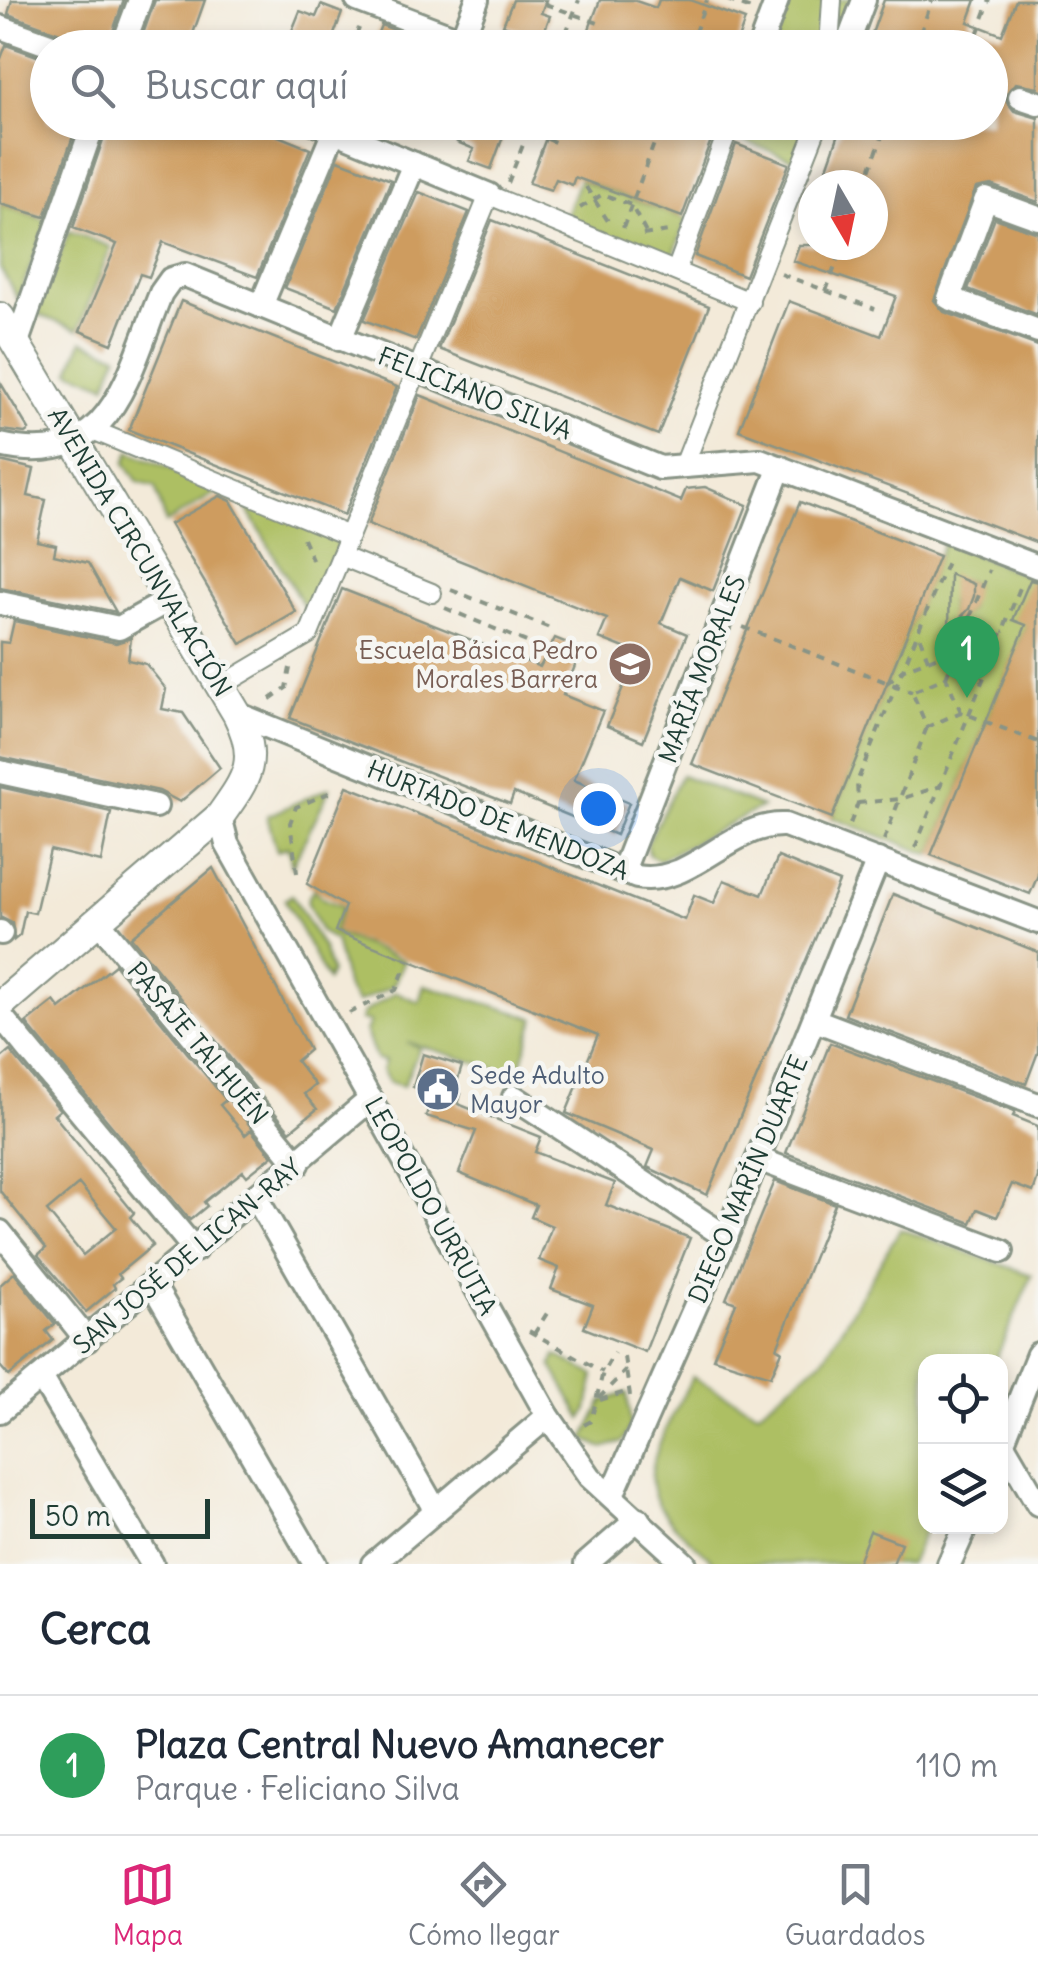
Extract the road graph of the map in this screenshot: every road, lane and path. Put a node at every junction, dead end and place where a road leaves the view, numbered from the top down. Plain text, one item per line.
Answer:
1 (140, 0) edge
2 (357, 0) edge
3 (476, 0) edge
4 (578, 0) edge
5 (706, 0) edge
6 (777, 0) edge
7 (832, 0) edge
8 (864, 0) edge
9 (932, 0) edge
10 (990, 0) edge
11 (545, 4) dead end
12 (573, 14) junction
13 (601, 24) dead end
14 (0, 27) edge
15 (129, 30) edge
16 (438, 30) edge
17 (474, 30) edge
18 (567, 30) edge
19 (695, 30) edge
20 (766, 30) edge
21 (830, 30) edge
22 (853, 30) edge
23 (921, 30) edge
24 (979, 30) edge
25 (30, 38) edge
26 (88, 140) edge
27 (318, 140) edge
28 (355, 140) edge
29 (524, 140) edge
30 (550, 140) edge
31 (655, 140) edge
32 (725, 140) edge
33 (811, 140) edge
34 (881, 140) edge
35 (555, 142) dead end
36 (414, 164) junction
37 (870, 170) edge
38 (586, 187) dead end
39 (496, 197) junction
40 (632, 204) junction
41 (580, 208) dead end
42 (1038, 218) edge
43 (692, 227) junction
44 (646, 234) junction
45 (617, 242) junction
46 (837, 260) edge
47 (678, 267) junction
48 (762, 268) junction
49 (826, 291) junction
50 (750, 302) junction
51 (260, 306) junction
52 (875, 309) dead end
53 (0, 318) edge
54 (1038, 331) edge
55 (340, 339) junction
56 (16, 345) junction
57 (417, 370) junction
58 (84, 438) junction
59 (0, 446) edge
60 (780, 467) junction
61 (682, 468) junction
62 (292, 513) junction
63 (349, 536) junction
64 (957, 536) junction
65 (997, 552) junction
66 (341, 556) junction
67 (1034, 566) edge
68 (328, 587) junction
69 (432, 594) junction
70 (170, 600) junction
71 (0, 603) edge
72 (721, 619) junction
73 (550, 628) dead end
74 (1004, 631) junction
75 (918, 632) junction
76 (958, 647) junction
77 (543, 649) dead end
78 (928, 660) junction
79 (904, 670) junction
80 (946, 677) junction
81 (888, 683) junction
82 (221, 686) junction
83 (897, 686) junction
84 (912, 692) junction
85 (961, 712) junction
86 (970, 715) junction
87 (243, 725) junction
88 (927, 727) junction
89 (1038, 742) edge
90 (0, 772) edge
91 (941, 786) junction
92 (336, 790) dead end
93 (900, 799) junction
94 (858, 804) junction
95 (156, 806) dead end
96 (220, 816) junction
97 (842, 846) junction
98 (878, 860) junction
99 (623, 871) junction
100 (906, 871) junction
101 (298, 873) dead end
102 (98, 922) junction
103 (1038, 922) edge
104 (406, 964) dead end
105 (0, 1005) edge
106 (349, 1014) dead end
107 (0, 1016) edge
108 (815, 1020) junction
109 (514, 1097) dead end
110 (371, 1099) junction
111 (1038, 1106) edge
112 (758, 1159) junction
113 (298, 1164) junction
114 (256, 1198) junction
115 (0, 1232) edge
116 (726, 1237) junction
117 (196, 1250) junction
118 (1002, 1251) dead end
119 (153, 1285) junction
120 (550, 1310) dead end
121 (518, 1325) dead end
122 (534, 1334) junction
123 (88, 1340) junction
124 (614, 1352) dead end
125 (1038, 1354) edge
126 (626, 1370) dead end
127 (603, 1372) junction
128 (41, 1378) junction
129 (629, 1391) dead end
130 (595, 1402) junction
131 (0, 1411) edge
132 (548, 1416) junction
133 (576, 1429) dead end
134 (1003, 1444) edge
135 (1008, 1456) edge
136 (612, 1495) junction
137 (1038, 1504) edge
138 (436, 1511) junction
139 (638, 1519) junction
140 (962, 1534) edge
141 (152, 1564) edge
142 (315, 1564) edge
143 (373, 1564) edge
144 (586, 1564) edge
145 (685, 1564) edge
146 (949, 1564) edge

1 - 15 street
2 - 16 street
3 - 17 street
4 - 12 path
5 - 19 path
6 - 20 street
7 - 21 street
8 - 22 street
9 - 23 path
10 - 24 path
11 - 12 path
12 - 13 path
12 - 18 path
14 - 25 street
26 - 56 street
27 - 51 street
28 - 36 street
29 - 39 path
30 - 35 path
31 - 40 path
32 - 43 street
33 - 48 street
34 - 37 path
36 - 39 street
36 - 55 street
38 - 45 path
39 - 45 street
39 - 57 street
40 - 41 path
40 - 44 path
40 - 45 path
42 - 54 street
43 - 44 path
43 - 47 street
44 - 45 path
44 - 47 path
45 - 47 street
46 - 49 path
47 - 50 street
48 - 49 path
48 - 50 street
49 - 52 path
50 - 61 street
51 - 55 street, FELICIANO SILVA
51 - 58 street, FELICIANO SILVA
53 - 56 street, AVENIDA CIRCUNVALACIÓN
55 - 57 street, FELICIANO SILVA
56 - 58 street, AVENIDA CIRCUNVALACIÓN
57 - 61 street, FELICIANO SILVA
57 - 63 street
58 - 59 street
58 - 62 street
58 - 70 street, AVENIDA CIRCUNVALACIÓN
60 - 61 street, FELICIANO SILVA
60 - 64 street, FELICIANO SILVA
60 - 72 street, MARÍA MORALES
62 - 63 street
62 - 68 path
63 - 66 street
64 - 65 street, FELICIANO SILVA
64 - 75 path
65 - 67 street, FELICIANO SILVA
65 - 76 path
66 - 68 street
66 - 69 street
67 - 74 path
68 - 82 street
69 - 73 path
69 - 77 path
70 - 71 street
70 - 82 street, AVENIDA CIRCUNVALACIÓN
72 - 81 path
72 - 99 street, MARÍA MORALES
74 - 76 path
74 - 86 path
75 - 78 path
75 - 79 path
76 - 78 path
76 - 80 path
78 - 79 path
79 - 81 path
79 - 83 path
80 - 84 path
80 - 85 path
81 - 83 path
82 - 87 street, AVENIDA CIRCUNVALACIÓN
83 - 84 path
83 - 94 path
84 - 88 path
85 - 86 path
85 - 88 path
86 - 89 path
86 - 91 path
87 - 96 street
87 - 99 street, HURTADO DE MENDOZA
88 - 93 path
90 - 95 street
91 - 93 path
91 - 100 path
92 - 101 path
93 - 94 path
93 - 98 path
94 - 97 path
96 - 102 street
96 - 110 street, LEOPOLDO URRUTIA
97 - 98 street, HURTADO DE MENDOZA
97 - 99 street, HURTADO DE MENDOZA
98 - 100 street, HURTADO DE MENDOZA
98 - 108 street, DIEGO MARÍN DUARTE
100 - 103 street, HURTADO DE MENDOZA
102 - 105 street
102 - 113 street, PASAJE TALHUÉN
104 - 106 path
107 - 117 street
108 - 111 street
108 - 112 street, DIEGO MARÍN DUARTE
109 - 116 street
110 - 113 street, SAN JOSÉ DE LICAN-RAY
110 - 132 street, LEOPOLDO URRUTIA
112 - 116 street, DIEGO MARÍN DUARTE
112 - 118 street
113 - 114 street, SAN JOSÉ DE LICAN-RAY
114 - 117 street, SAN JOSÉ DE LICAN-RAY
114 - 138 street
115 - 123 street
116 - 136 street, DIEGO MARÍN DUARTE
117 - 119 street, SAN JOSÉ DE LICAN-RAY
119 - 123 street, SAN JOSÉ DE LICAN-RAY
119 - 142 street
120 - 122 path
121 - 122 path
122 - 127 path
123 - 128 street, SAN JOSÉ DE LICAN-RAY
124 - 127 path
125 - 134 street
126 - 130 path
127 - 130 path
128 - 131 street, SAN JOSÉ DE LICAN-RAY
128 - 141 street
129 - 130 path
130 - 133 path
132 - 136 street, LEOPOLDO URRUTIA
132 - 138 street
135 - 137 street
136 - 139 street, LEOPOLDO URRUTIA
138 - 143 street
139 - 144 street
139 - 145 street, LEOPOLDO URRUTIA
140 - 146 street

